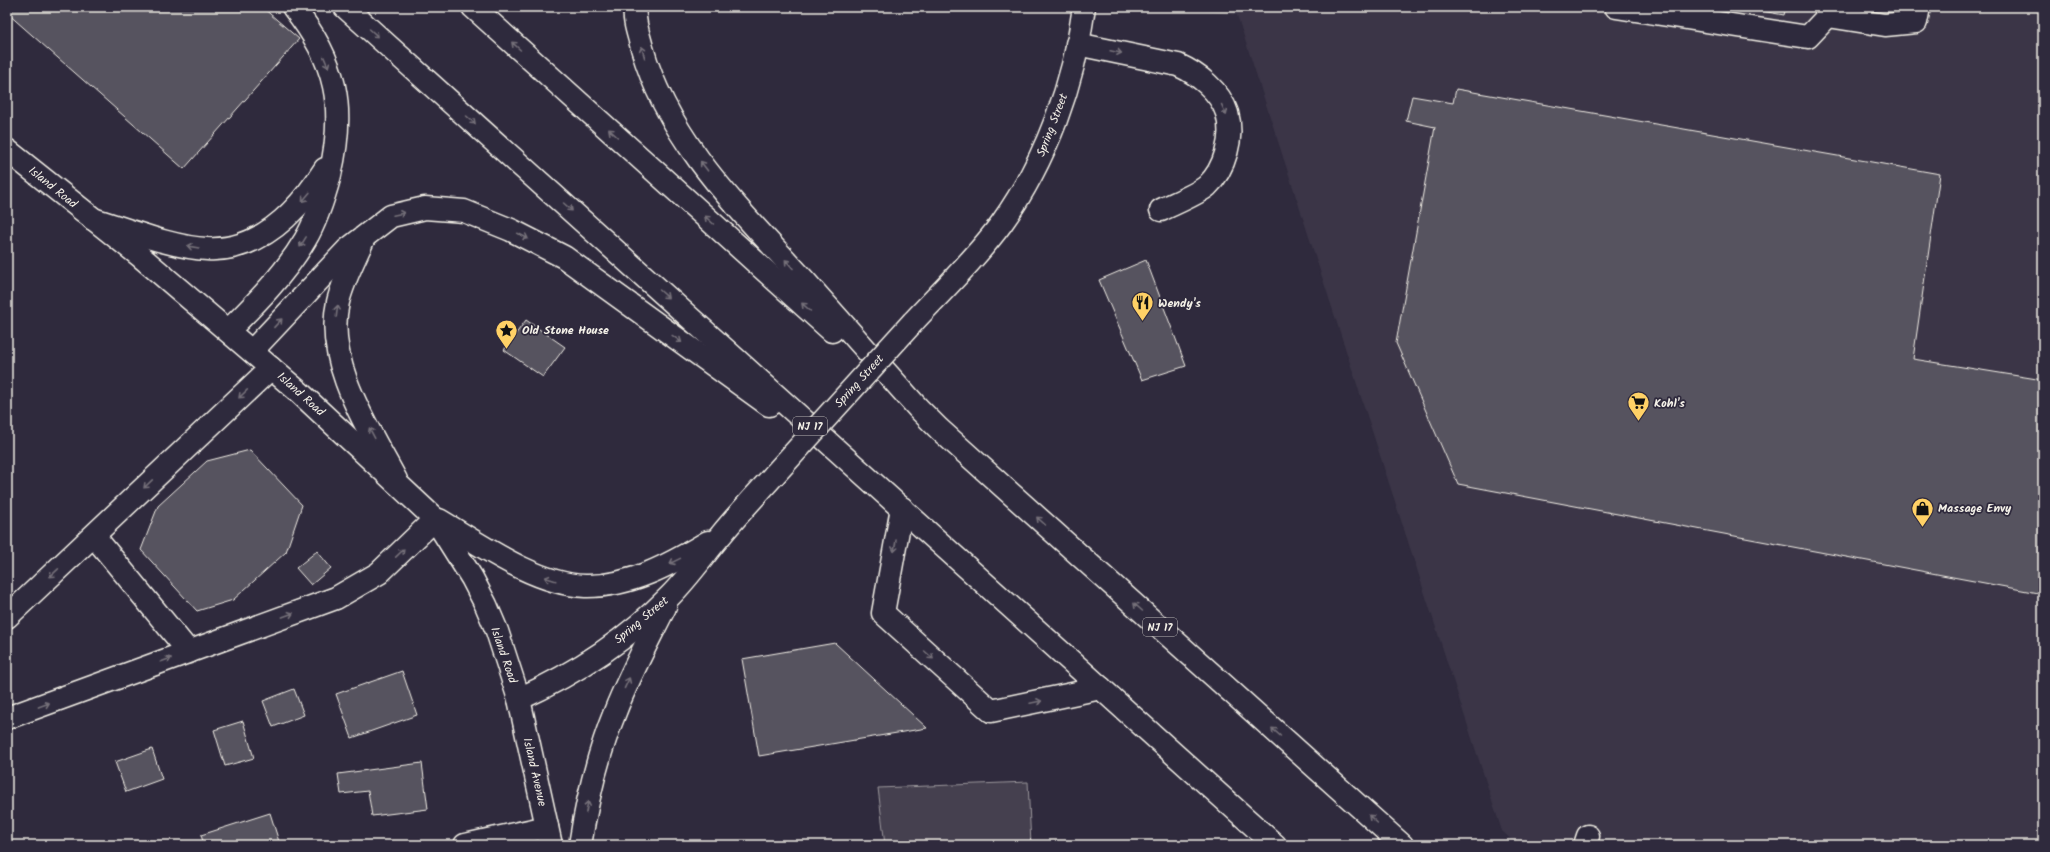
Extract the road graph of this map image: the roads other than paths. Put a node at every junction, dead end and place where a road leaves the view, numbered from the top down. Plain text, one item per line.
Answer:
1 (293, 7) edge
2 (345, 7) edge
3 (473, 7) edge
4 (1616, 7) edge
5 (1919, 7) edge
6 (633, 10) edge
7 (1082, 11) edge
8 (1829, 11) edge
9 (1078, 44) junction
10 (7, 150) edge
11 (335, 153) junction
12 (1161, 210) dead end
13 (93, 219) junction
14 (366, 233) junction
15 (228, 331) junction
16 (252, 351) junction
17 (271, 368) junction
18 (918, 408) junction
19 (861, 471) junction
20 (396, 480) junction
21 (902, 508) junction
22 (435, 518) junction
23 (721, 535) junction
24 (94, 536) junction
25 (671, 595) junction
26 (7, 617) edge
27 (190, 652) junction
28 (1101, 688) junction
29 (519, 699) junction
30 (7, 718) edge
31 (549, 836) edge
32 (465, 845) edge
33 (580, 845) edge
34 (1275, 845) edge
35 (1402, 845) edge

1 -> 11 main road
2 -> 19 main road, NJ 17
18 -> 3 main road, NJ 17
4 - 8 main road
5 - 8 main road
18 -> 6 main road
7 - 9 main road, Spring Street
9 -> 12 main road
9 - 23 main road, Spring Street, bridge
10 - 13 main road, Island Road
11 -> 13 main road
11 -> 15 main road
13 - 15 main road, Island Road
16 -> 14 main road
14 -> 19 main road
20 -> 14 main road
15 - 16 main road, Island Road
16 - 17 main road, Island Road
17 - 20 main road, Island Road
17 -> 24 main road
35 -> 18 main road, NJ 17
19 - 21 main road, NJ 17
20 - 22 main road, Island Road
21 - 28 main road, NJ 17
21 -> 28 main road
23 -> 22 main road
27 -> 22 main road
22 - 29 main road, Island Road
23 - 25 main road, Spring Street
24 -> 26 main road
24 - 27 main road
25 - 29 main road, Spring Street
33 -> 25 main road
30 -> 27 main road
28 - 34 main road, NJ 17
29 - 31 main road, Island Avenue
31 - 32 main road

